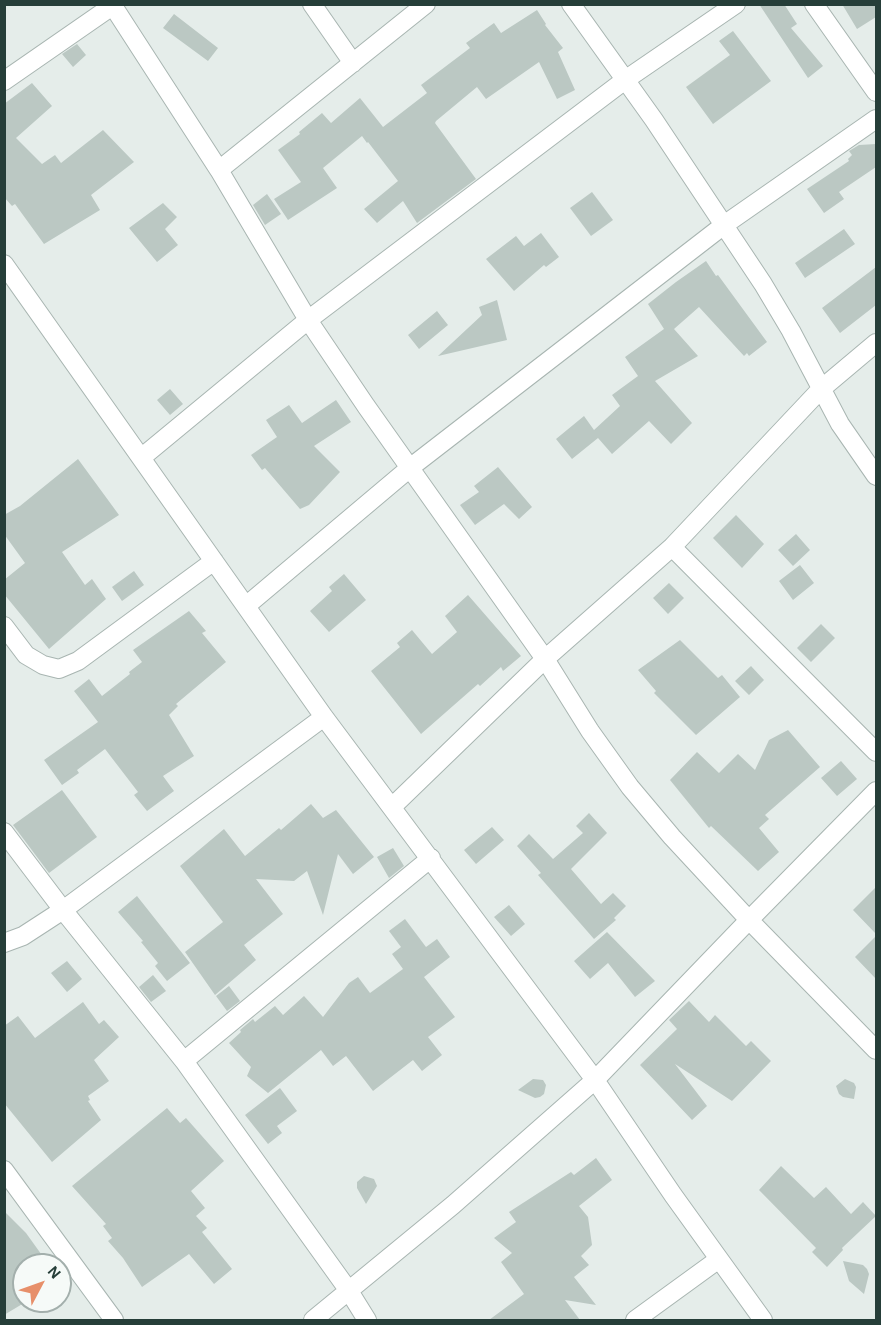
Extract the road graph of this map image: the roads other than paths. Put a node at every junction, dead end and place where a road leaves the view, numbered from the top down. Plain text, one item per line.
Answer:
1 (312, 4) edge
2 (426, 4) edge
3 (571, 4) edge
4 (736, 4) edge
5 (814, 4) edge
6 (114, 5) edge
7 (353, 63) junction
8 (626, 80) junction
9 (4, 81) edge
10 (876, 92) edge
11 (876, 119) edge
12 (219, 170) junction
13 (723, 225) junction
14 (7, 271) edge
15 (308, 320) junction
16 (876, 343) edge
17 (820, 390) junction
18 (141, 458) junction
19 (411, 467) junction
20 (876, 476) edge
21 (672, 547) junction
22 (214, 561) junction
23 (246, 606) junction
24 (4, 626) edge
25 (545, 659) junction
26 (324, 717) junction
27 (876, 752) edge
28 (876, 791) edge
29 (392, 807) junction
30 (4, 832) edge
31 (431, 858) junction
32 (63, 910) junction
33 (749, 920) junction
34 (4, 944) edge
35 (876, 1050) edge
36 (184, 1060) junction
37 (595, 1080) junction
38 (4, 1170) edge
39 (719, 1259) junction
40 (349, 1291) junction
41 (114, 1320) edge
42 (314, 1320) edge
43 (367, 1320) edge
44 (635, 1320) edge
45 (763, 1320) edge

1 - 7 street
2 - 7 street
3 - 8 street
4 - 8 street
5 - 10 street
6 - 9 street
6 - 12 street
7 - 12 street
8 - 13 street
8 - 15 street
11 - 13 street
12 - 15 street
13 - 17 street
13 - 19 street
14 - 18 street
15 - 18 street
15 - 19 street
16 - 17 street
17 - 20 street
17 - 21 street
18 - 22 street
19 - 23 street
19 - 25 street
21 - 25 street
21 - 27 street
22 - 23 street
22 - 24 street
23 - 26 street
25 - 29 street
25 - 33 street
26 - 29 street
26 - 32 street
28 - 33 street
29 - 31 street
30 - 32 street
31 - 36 street
31 - 37 street
32 - 34 street
32 - 36 street
33 - 35 street
33 - 37 street
36 - 40 street
37 - 39 street
37 - 40 street
38 - 41 street
39 - 44 street
39 - 45 street
40 - 42 street
40 - 43 street

